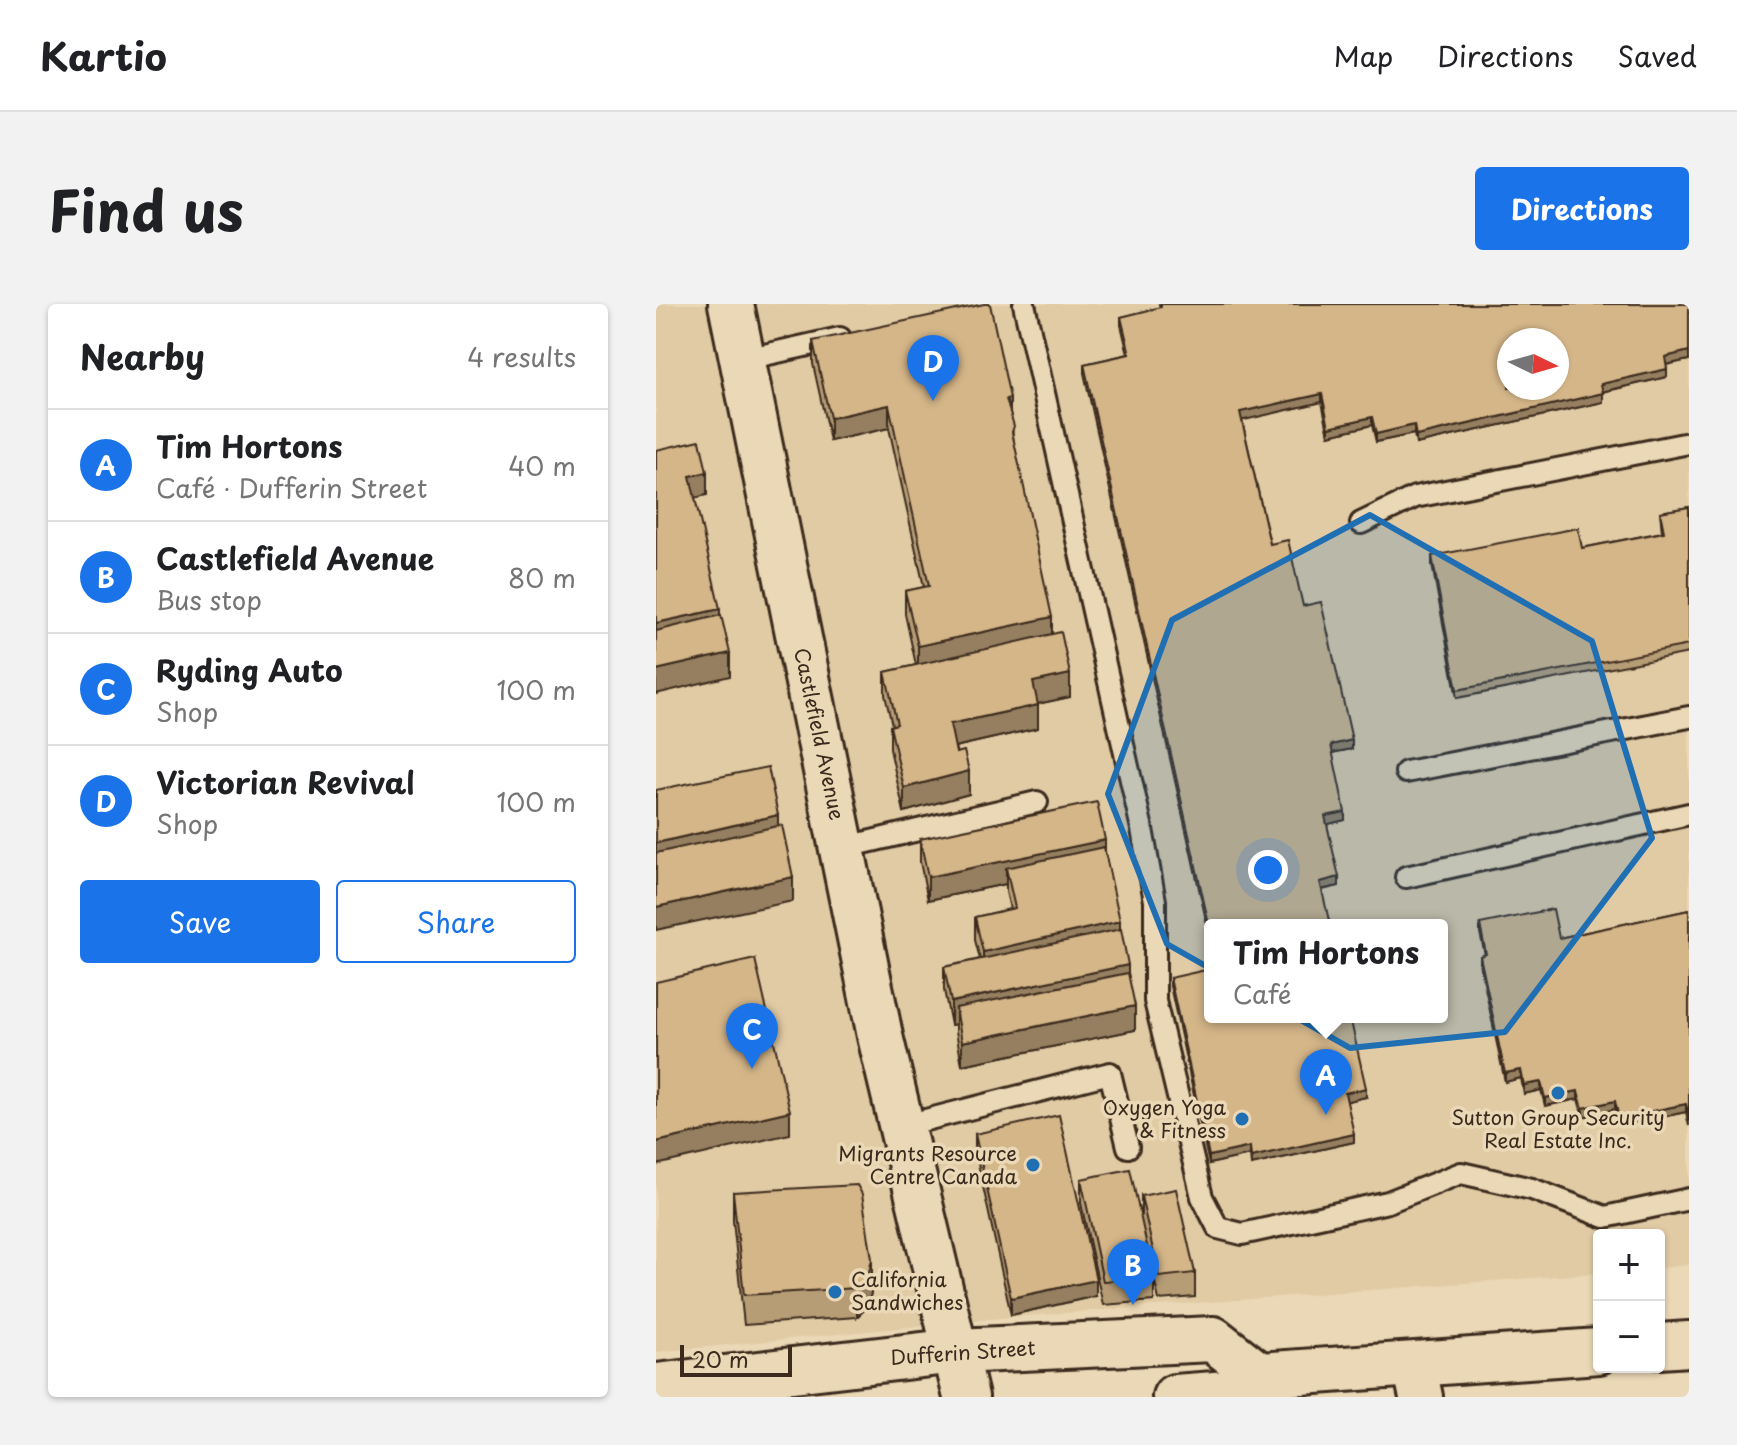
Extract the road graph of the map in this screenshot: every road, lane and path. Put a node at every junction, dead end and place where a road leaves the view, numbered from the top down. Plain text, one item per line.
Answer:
1 (731, 304) edge
2 (1024, 304) edge
3 (855, 334) edge
4 (742, 360) junction
5 (1689, 443) edge
6 (1361, 523) dead end
7 (1689, 717) edge
8 (1406, 772) dead end
9 (1037, 802) dead end
10 (1689, 814) edge
11 (842, 848) junction
12 (1406, 877) dead end
13 (902, 1126) junction
14 (1128, 1147) dead end
15 (1689, 1199) edge
16 (1689, 1344) edge
17 (1665, 1346) edge
18 (956, 1351) junction
19 (1593, 1352) edge
20 (1259, 1375) junction
21 (1417, 1381) edge
22 (656, 1386) edge
23 (966, 1397) edge
24 (1175, 1397) edge

1 - 4 street, Castlefield Avenue
2 - 15 lane
3 - 4 lane
4 - 11 street, Castlefield Avenue
5 - 6 lane
7 - 8 lane
9 - 11 lane
10 - 12 lane
11 - 13 street, Castlefield Avenue
13 - 14 lane
13 - 18 street, Castlefield Avenue
16 - 17 street
18 - 20 street, Dufferin Street
18 - 22 street, Dufferin Street
18 - 23 street, Castlefield Avenue
19 - 21 street
20 - 21 street
20 - 24 street

